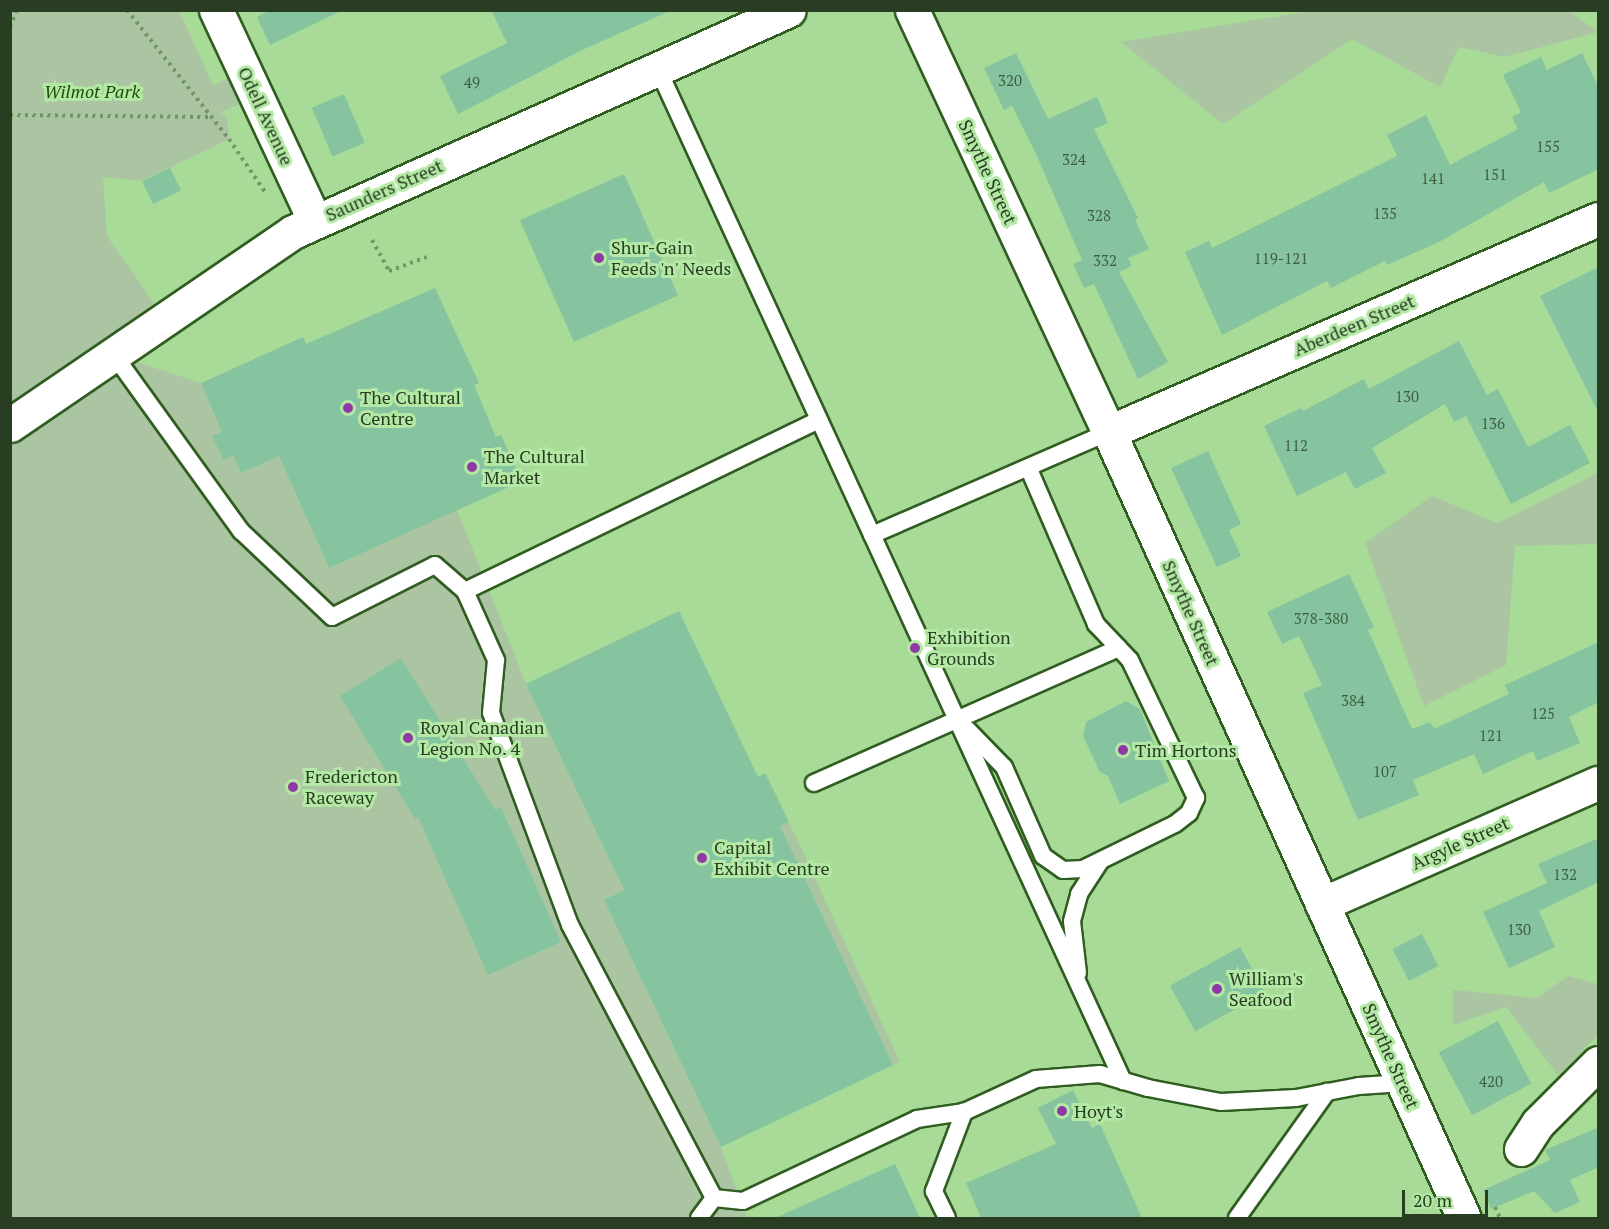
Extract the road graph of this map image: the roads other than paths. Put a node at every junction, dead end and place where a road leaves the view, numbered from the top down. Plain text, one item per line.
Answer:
1 (216, 10) edge
2 (789, 10) edge
3 (912, 10) edge
4 (658, 69) junction
5 (1599, 219) edge
6 (315, 221) junction
7 (114, 355) junction
8 (819, 420) junction
9 (10, 425) edge
10 (1108, 432) junction
11 (1029, 469) junction
12 (872, 536) junction
13 (465, 591) junction
14 (1118, 648) junction
15 (957, 719) junction
16 (814, 783) dead end
17 (1599, 783) edge
18 (1100, 861) junction
19 (1322, 903) junction
20 (1080, 987) junction
21 (1599, 1063) edge
22 (1123, 1081) junction
23 (1403, 1083) junction
24 (1327, 1092) junction
25 (964, 1112) junction
26 (1521, 1149) dead end
27 (714, 1198) junction
28 (699, 1218) edge
29 (947, 1218) edge
30 (1237, 1218) edge
31 (1464, 1218) edge

1 - 6 street, Odell Avenue
2 - 4 street, Saunders Street
3 - 10 street, Smythe Street
4 - 6 street, Saunders Street
4 - 8 lane
5 - 10 street, Aberdeen Street
6 - 7 street, Saunders Street
7 - 9 street, Saunders Street
7 - 13 lane
8 - 12 lane
8 - 13 lane
10 - 11 lane
10 - 19 street, Smythe Street
11 - 12 lane
11 - 14 lane
12 - 15 lane
13 - 27 lane
14 - 15 lane
14 - 18 lane
15 - 16 lane
15 - 18 lane
15 - 20 lane
17 - 19 street, Argyle Street
18 - 20 lane
19 - 23 street, Smythe Street
20 - 22 lane
21 - 26 street
22 - 24 lane
22 - 25 lane
23 - 24 lane
23 - 31 street, Smythe Street
24 - 30 lane
25 - 27 lane
25 - 29 lane
27 - 28 lane

